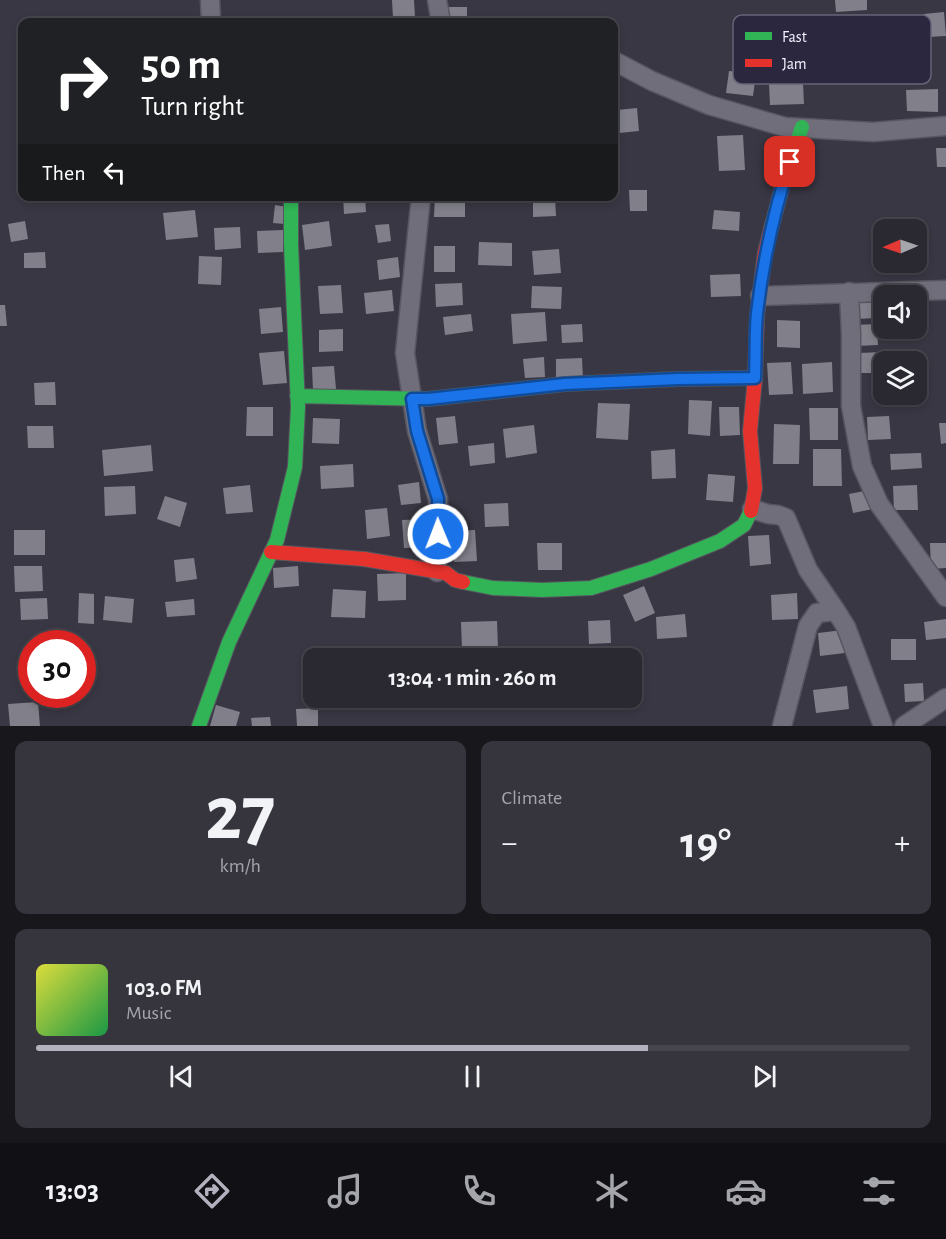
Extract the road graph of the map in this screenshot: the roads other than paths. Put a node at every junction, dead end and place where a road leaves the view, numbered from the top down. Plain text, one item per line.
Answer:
1 (210, 0) edge
2 (437, 0) edge
3 (211, 18) edge
4 (440, 18) edge
5 (618, 63) edge
6 (946, 126) edge
7 (802, 127) junction
8 (291, 201) edge
9 (420, 201) edge
10 (946, 290) edge
11 (849, 292) junction
12 (760, 296) junction
13 (755, 378) junction
14 (297, 396) junction
15 (412, 399) junction
16 (752, 509) junction
17 (271, 552) junction
18 (437, 572) junction
19 (946, 597) edge
20 (836, 611) junction
21 (946, 698) edge
22 (199, 726) edge
23 (782, 726) edge
24 (884, 726) edge
25 (904, 726) edge

1 - 3 street
2 - 4 street
5 - 7 street
6 - 7 street
7 - 12 street
8 - 14 street
9 - 15 street
10 - 11 street
11 - 12 street
11 - 19 street
12 - 13 street
13 - 15 street
13 - 16 street
14 - 15 street
14 - 17 street
15 - 18 street
16 - 18 street
16 - 20 street
17 - 18 street
17 - 22 street
20 - 23 street
20 - 24 street
21 - 25 street

